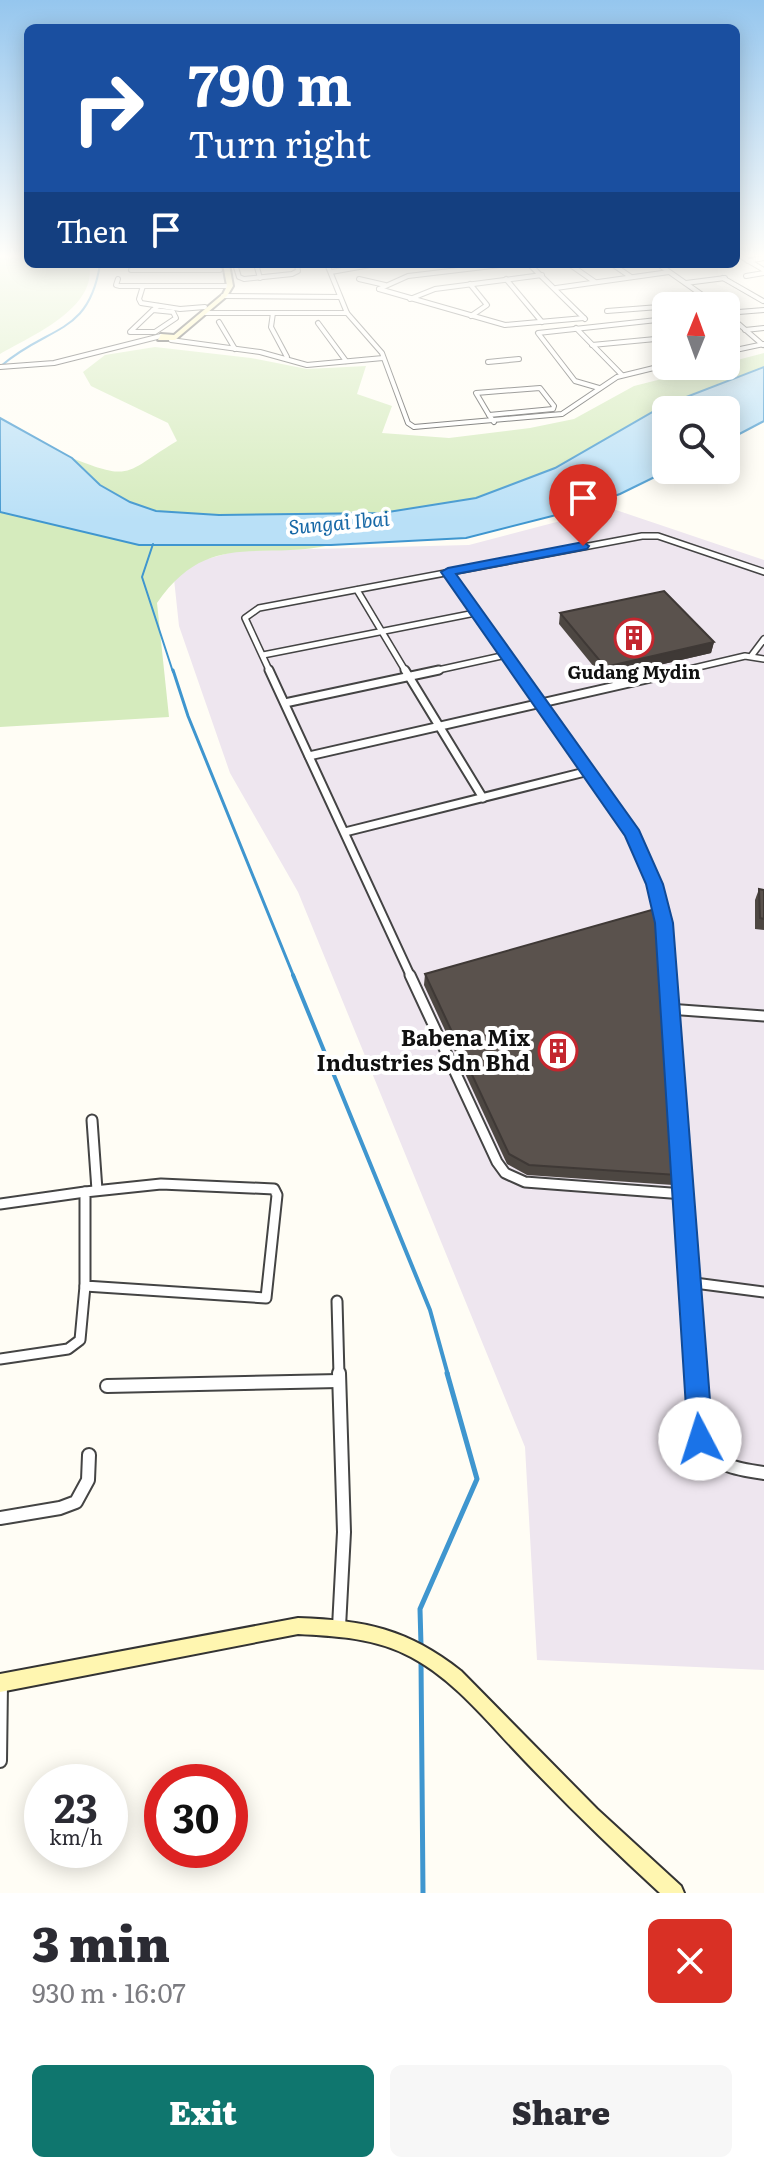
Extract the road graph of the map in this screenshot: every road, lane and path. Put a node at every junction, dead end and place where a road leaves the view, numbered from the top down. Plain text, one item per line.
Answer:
1 (128, 345) edge
2 (212, 345) edge
3 (233, 345) edge
4 (283, 345) edge
5 (334, 345) edge
6 (376, 345) edge
7 (546, 345) edge
8 (592, 345) edge
9 (235, 349) junction
10 (287, 357) junction
11 (383, 358) junction
12 (519, 359) dead end
13 (346, 361) junction
14 (488, 362) dead end
15 (0, 367) edge
16 (652, 368) edge
17 (622, 375) junction
18 (599, 388) junction
19 (489, 415) junction
20 (494, 422) junction
21 (448, 572) junction
22 (764, 572) edge
23 (357, 590) junction
24 (475, 613) junction
25 (382, 631) junction
26 (764, 639) edge
27 (263, 655) junction
28 (506, 655) junction
29 (752, 655) junction
30 (764, 659) edge
31 (409, 676) junction
32 (285, 703) junction
33 (541, 704) junction
34 (440, 726) junction
35 (309, 756) junction
36 (589, 771) junction
37 (483, 798) junction
38 (345, 832) junction
39 (668, 1009) junction
40 (764, 1016) edge
41 (92, 1120) dead end
42 (91, 1191) junction
43 (684, 1194) junction
44 (0, 1204) edge
45 (687, 1282) junction
46 (85, 1286) junction
47 (764, 1292) edge
48 (337, 1301) dead end
49 (0, 1359) edge
50 (339, 1381) junction
51 (107, 1386) dead end
52 (89, 1455) dead end
53 (764, 1473) edge
54 (0, 1518) edge
55 (339, 1627) junction
56 (1, 1683) edge
57 (1, 1727) edge
58 (1, 1745) edge
59 (0, 1761) edge
60 (674, 1893) edge

1 - 15 street
2 - 9 street
3 - 9 street
4 - 10 street
5 - 13 street
6 - 11 street
7 - 18 street
8 - 17 street
9 - 10 street
10 - 13 street
11 - 13 street
11 - 20 street
12 - 14 street
16 - 17 street
17 - 18 street
18 - 20 street
19 - 19 street
19 - 20 street
21 - 22 street
21 - 23 street
21 - 24 street
23 - 25 street
23 - 27 street
24 - 25 street
24 - 28 street
25 - 27 street
25 - 31 street
26 - 29 street
27 - 32 street
28 - 31 street
28 - 33 street
29 - 30 street
29 - 33 street
31 - 32 street
31 - 34 street
32 - 35 street
33 - 34 street
33 - 36 street
34 - 35 street
34 - 37 street
35 - 38 street
36 - 37 street
36 - 39 street
37 - 38 street
38 - 43 street
39 - 40 street
39 - 43 street
41 - 42 street
42 - 44 street
42 - 46 street
42 - 46 street
43 - 45 street
45 - 47 street
45 - 53 street
46 - 49 street
48 - 50 street
50 - 51 street
50 - 55 street
52 - 54 street
55 - 56 street
55 - 60 street
56 - 57 street
57 - 58 street
58 - 59 street

